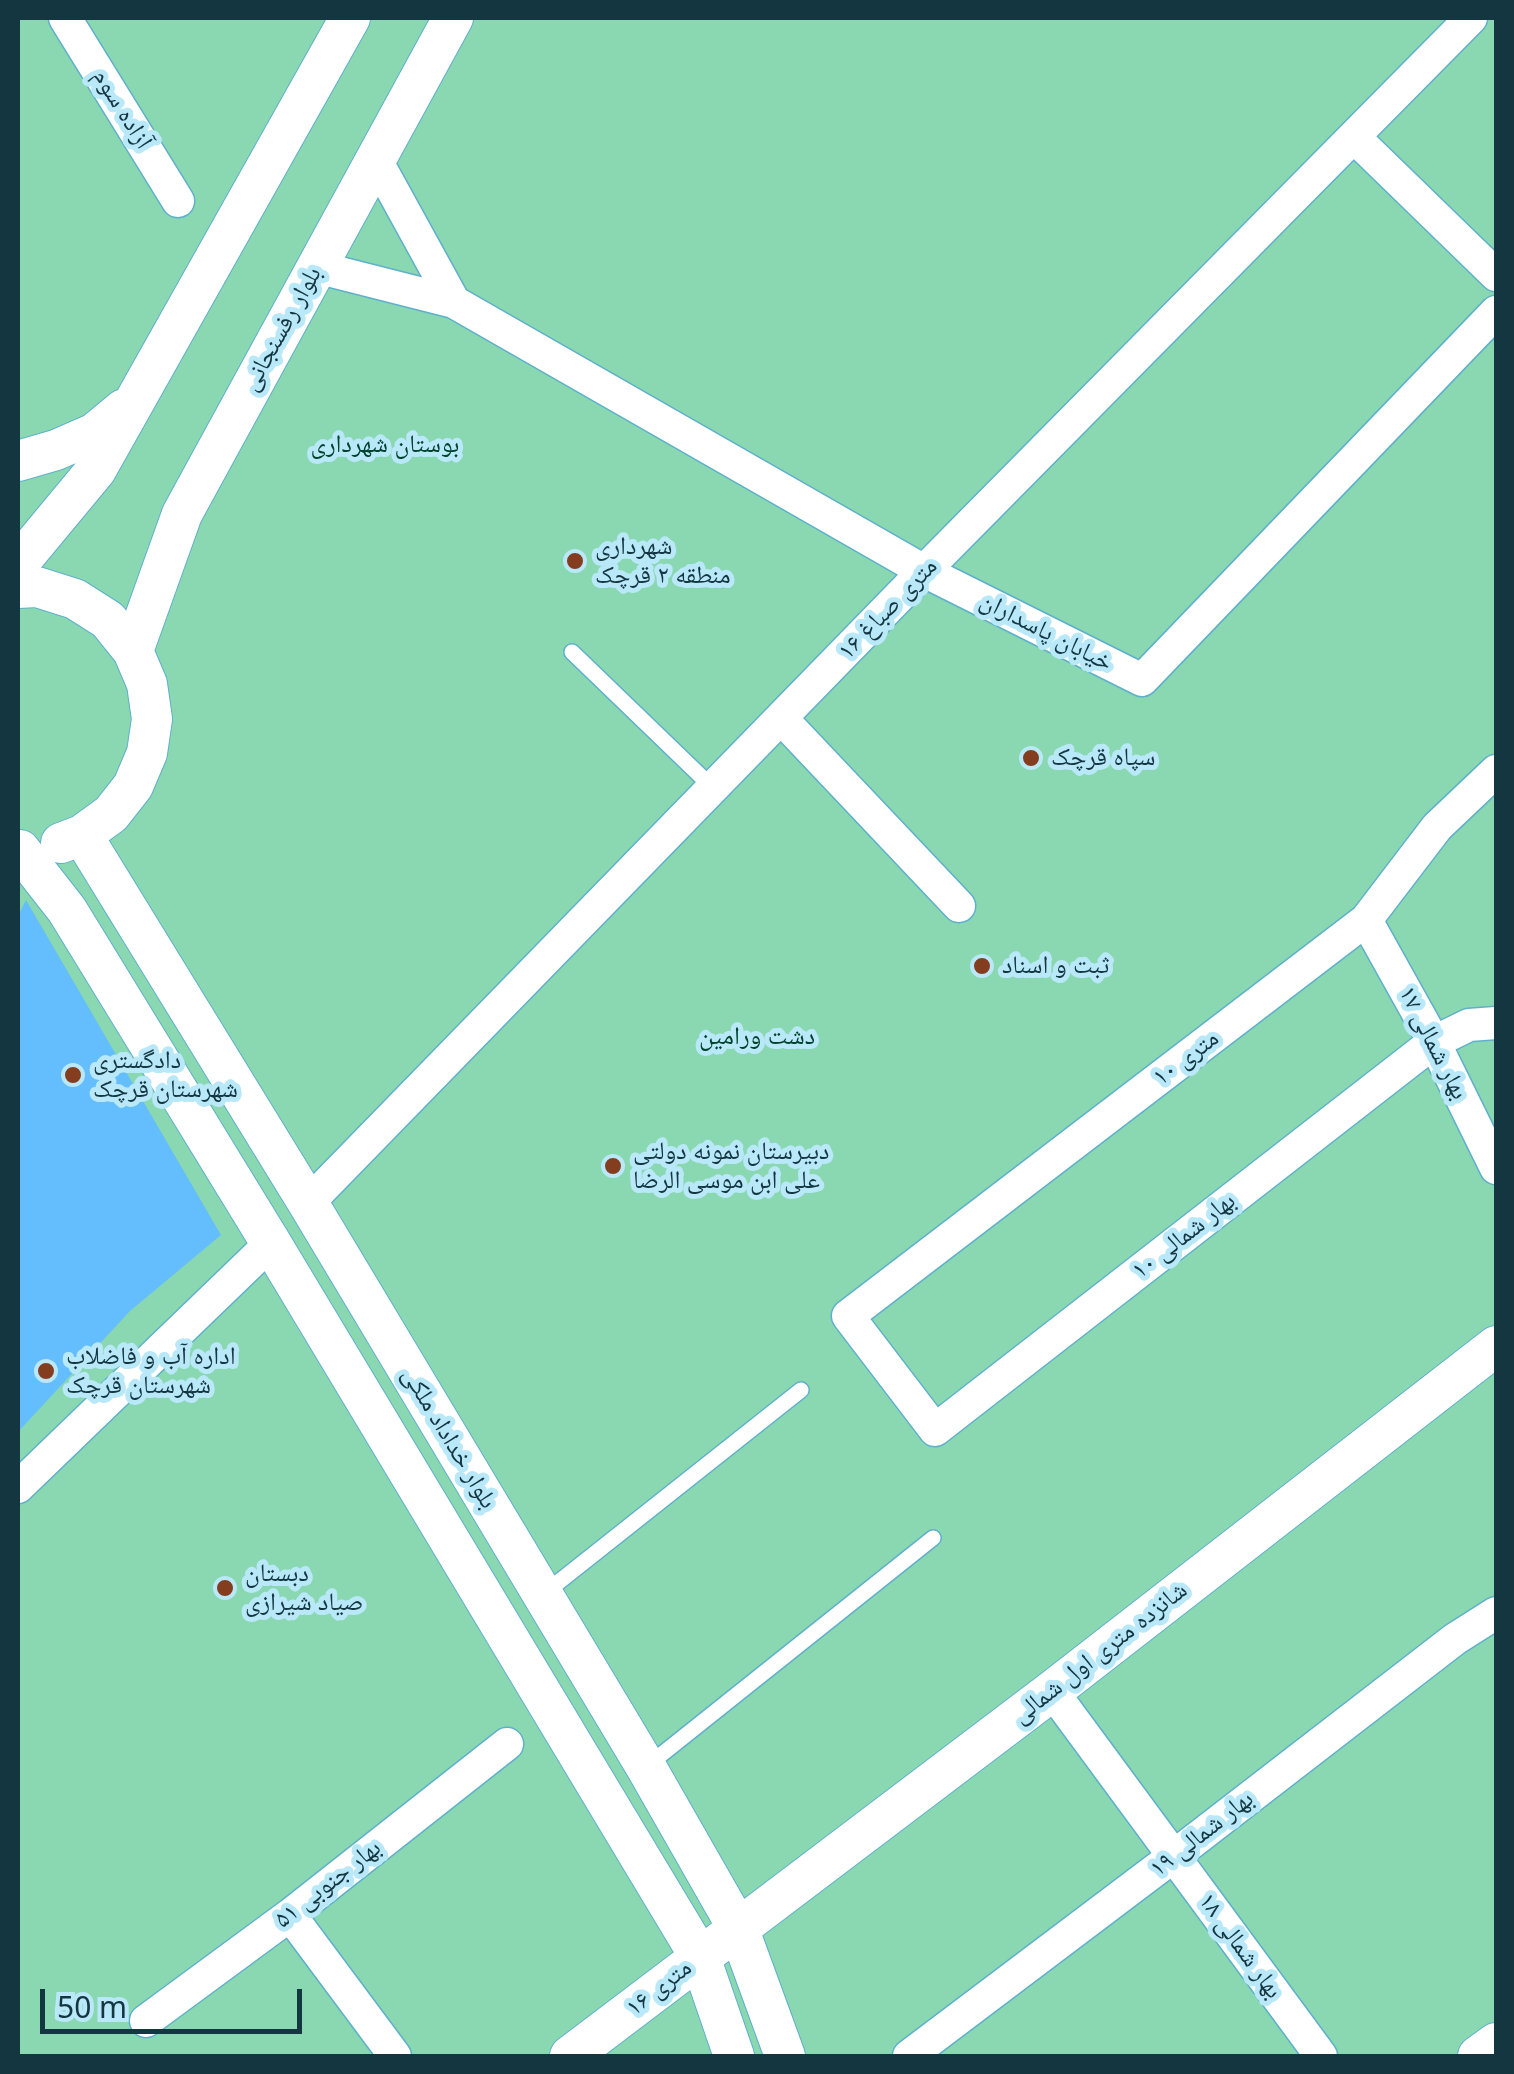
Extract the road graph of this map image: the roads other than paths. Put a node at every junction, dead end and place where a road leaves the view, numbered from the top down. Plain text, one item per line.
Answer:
1 (65, 18) edge
2 (350, 18) edge
3 (453, 18) edge
4 (1471, 18) edge
5 (1354, 137) junction
6 (376, 160) junction
7 (178, 201) dead end
8 (316, 267) junction
9 (1496, 275) edge
10 (454, 302) junction
11 (1496, 312) edge
12 (134, 400) junction
13 (18, 461) edge
14 (18, 564) edge
15 (924, 571) junction
16 (18, 588) edge
17 (133, 651) junction
18 (572, 652) dead end
19 (781, 718) junction
20 (1496, 771) edge
21 (713, 788) junction
22 (82, 835) junction
23 (19, 850) edge
24 (958, 906) dead end
25 (1366, 920) junction
26 (1496, 1023) edge
27 (1434, 1042) junction
28 (1496, 1168) edge
29 (308, 1203) junction
30 (271, 1243) junction
31 (1496, 1346) edge
32 (801, 1390) dead end
33 (934, 1430) joint
34 (18, 1487) edge
35 (934, 1538) dead end
36 (543, 1594) junction
37 (1496, 1613) edge
38 (1052, 1691) junction
39 (507, 1744) dead end
40 (646, 1767) junction
41 (1174, 1856) junction
42 (290, 1915) junction
43 (739, 1930) junction
44 (700, 1957) junction
45 (146, 2021) dead end
46 (1496, 2043) edge
47 (395, 2056) edge
48 (570, 2056) edge
49 (734, 2056) edge
50 (785, 2056) edge
51 (909, 2056) edge
52 (1321, 2056) edge
53 (1478, 2056) edge

1 - 7 street, آزاده سوم
2 - 12 street
3 - 6 street, بلوار رفسنجانی
4 - 5 street, ۱۶ متری صباغ
5 - 9 street
5 - 15 street, ۱۶ متری صباغ
6 - 8 street, بلوار رفسنجانی
6 - 10 street
8 - 10 street, خیابان پاسداران
8 - 17 street, بلوار رفسنجانی
10 - 15 street, خیابان پاسداران
11 - 15 street, خیابان پاسداران
12 - 13 street
12 - 14 street
15 - 19 street, ۱۶ متری صباغ
16 - 17 street
17 - 22 street
18 - 21 lane
19 - 21 street, ۱۶ متری صباغ
19 - 24 street
20 - 25 street, ۱۰ متری
21 - 29 street, ۱۶ متری صباغ
22 - 23 street
22 - 29 street, بلوار خداداد ملکی
23 - 30 street, بلوار خداداد ملکی
25 - 27 street, بهار شمالی ۱۷
25 - 33 street, ۱۰ متری
26 - 27 street, بهار شمالی ۱۰
27 - 28 street, بهار شمالی ۱۷
27 - 33 street, بهار شمالی ۱۰
29 - 36 street, بلوار خداداد ملکی
30 - 34 street
30 - 44 street, بلوار خداداد ملکی
31 - 38 street, شانزده متری اول شمالی
32 - 36 lane
35 - 40 lane
36 - 40 street, بلوار خداداد ملکی
37 - 41 street, بهار شمالی ۱۹
38 - 41 street, بهار شمالی ۱۸
38 - 43 street, شانزده متری اول شمالی
39 - 42 street, بهار جنوبی ۵۱
40 - 43 street, بلوار خداداد ملکی
41 - 51 street, بهار شمالی ۱۹
41 - 52 street, بهار شمالی ۱۸
42 - 45 street, بهار جنوبی ۵۱
42 - 47 street
43 - 44 street, شانزده متری اول شمالی
43 - 50 street, بلوار خداداد ملکی
44 - 48 street, ۱۶ متری
44 - 49 street, بلوار خداداد ملکی
46 - 53 street

